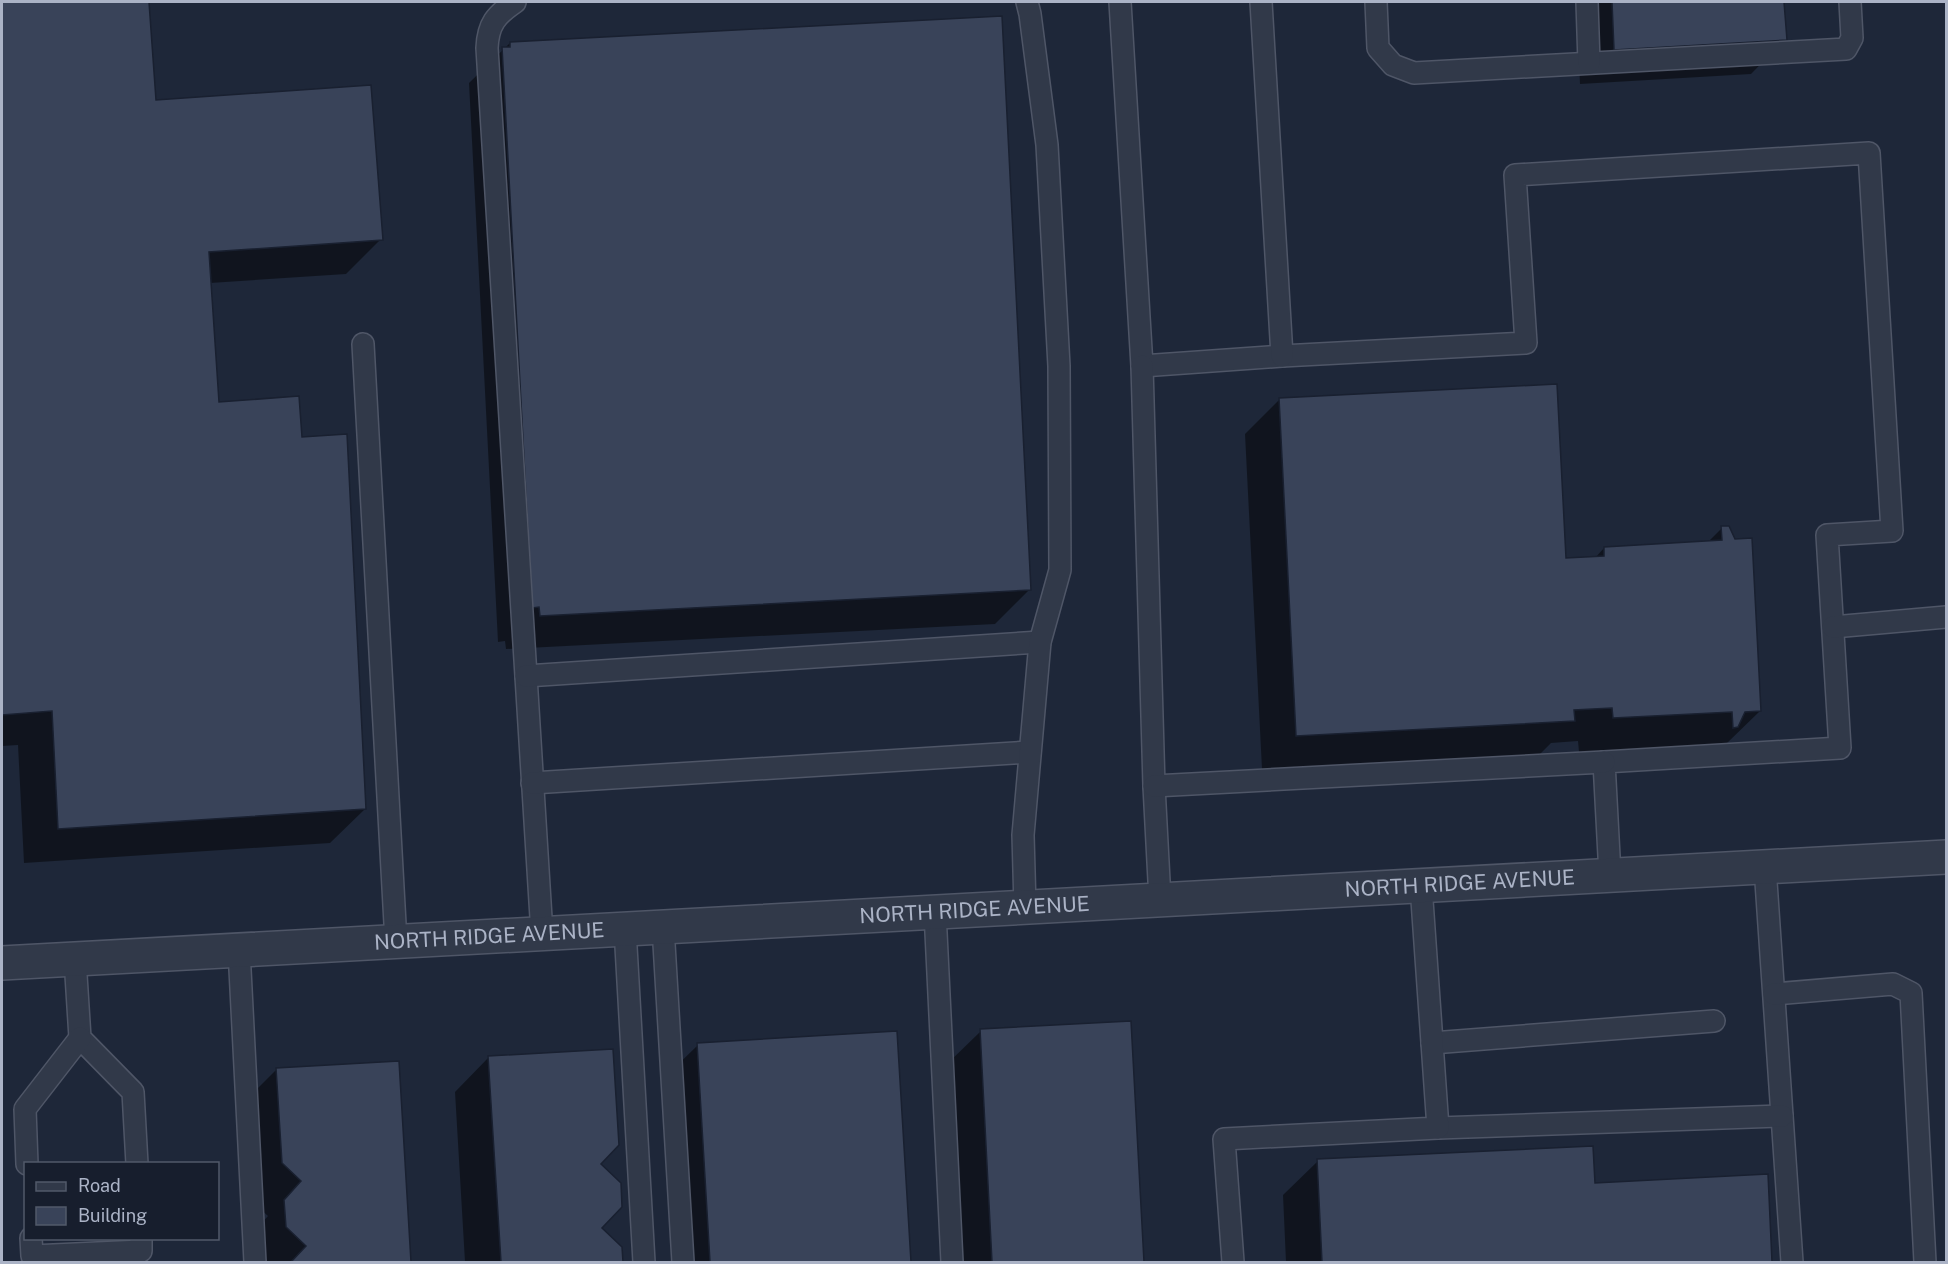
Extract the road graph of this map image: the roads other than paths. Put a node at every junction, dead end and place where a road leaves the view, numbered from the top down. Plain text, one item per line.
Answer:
1 (515, 2) edge
2 (1027, 2) edge
3 (1120, 2) edge
4 (1261, 2) edge
5 (1376, 2) edge
6 (1587, 2) edge
7 (1850, 2) edge
8 (1589, 63) junction
9 (363, 344) dead end
10 (1282, 356) junction
11 (1142, 366) junction
12 (1947, 617) edge
13 (1833, 627) junction
14 (1040, 642) junction
15 (526, 676) junction
16 (1030, 752) junction
17 (1604, 762) junction
18 (532, 783) junction
19 (1154, 786) junction
20 (1947, 857) edge
21 (1764, 867) junction
22 (1610, 875) junction
23 (1422, 886) junction
24 (1160, 900) junction
25 (1025, 907) junction
26 (935, 912) junction
27 (663, 927) junction
28 (625, 929) junction
29 (542, 934) junction
30 (396, 942) junction
31 (240, 950) junction
32 (75, 959) junction
33 (2, 963) edge
34 (1774, 994) junction
35 (1714, 1021) dead end
36 (80, 1038) junction
37 (1432, 1043) junction
38 (1782, 1116) junction
39 (1438, 1128) junction
40 (27, 1162) edge
41 (137, 1162) edge
42 (31, 1240) edge
43 (141, 1240) edge
44 (255, 1263) edge
45 (644, 1263) edge
46 (683, 1263) edge
47 (952, 1263) edge
48 (1233, 1263) edge
49 (1792, 1263) edge
50 (1925, 1263) edge

1 - 15 lane
2 - 14 lane
3 - 11 lane
4 - 10 lane
5 - 8 lane
6 - 8 lane
7 - 8 lane
9 - 30 lane
10 - 11 lane
10 - 13 lane
11 - 19 lane
12 - 13 lane
13 - 17 lane
14 - 15 lane
14 - 16 lane
15 - 18 lane
16 - 18 lane
16 - 25 lane
17 - 19 lane
17 - 22 lane
18 - 29 lane
19 - 24 lane
20 - 21 street, NORTH RIDGE AVENUE
21 - 22 street, NORTH RIDGE AVENUE
21 - 34 lane
22 - 23 street, NORTH RIDGE AVENUE
23 - 24 street, NORTH RIDGE AVENUE
23 - 37 lane
24 - 25 street, NORTH RIDGE AVENUE
25 - 26 street, NORTH RIDGE AVENUE
26 - 27 street, NORTH RIDGE AVENUE
26 - 47 lane
27 - 28 street, NORTH RIDGE AVENUE
27 - 46 lane
28 - 29 street, NORTH RIDGE AVENUE
28 - 45 lane
29 - 30 street, NORTH RIDGE AVENUE
30 - 31 street, NORTH RIDGE AVENUE
31 - 32 street, NORTH RIDGE AVENUE
31 - 44 lane
32 - 33 street, NORTH RIDGE AVENUE
32 - 36 lane
34 - 38 lane
34 - 50 lane
35 - 37 lane
36 - 40 lane
36 - 41 lane
37 - 39 lane
38 - 39 lane
38 - 49 lane
39 - 48 lane
42 - 43 lane

